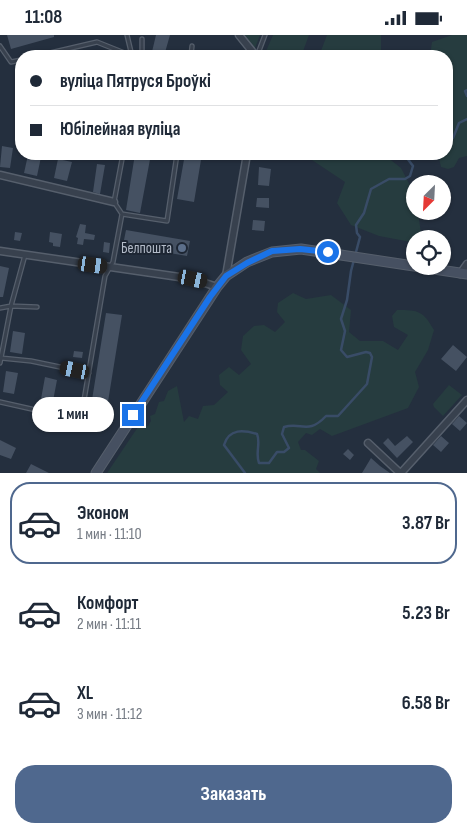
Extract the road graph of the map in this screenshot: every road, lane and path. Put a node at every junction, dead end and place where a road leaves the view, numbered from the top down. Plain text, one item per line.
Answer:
1 (127, 35) edge
2 (239, 35) edge
3 (265, 35) edge
4 (142, 39) dead end
5 (0, 46) edge
6 (192, 46) dead end
7 (63, 50) edge
8 (117, 50) edge
9 (131, 50) edge
10 (142, 50) edge
11 (192, 50) edge
12 (251, 50) edge
13 (259, 50) edge
14 (15, 61) edge
15 (122, 160) edge
16 (177, 160) edge
17 (246, 160) edge
18 (0, 175) edge
19 (114, 202) junction
20 (122, 214) junction
21 (0, 251) edge
22 (25, 255) junction
23 (467, 264) edge
24 (110, 267) junction
25 (464, 274) edge
26 (226, 276) junction
27 (217, 287) junction
28 (11, 306) junction
29 (36, 307) dead end
30 (0, 308) edge
31 (1, 358) edge
32 (0, 363) edge
33 (89, 373) junction
34 (467, 400) edge
35 (0, 402) edge
36 (76, 419) junction
37 (71, 424) dead end
38 (368, 443) dead end
39 (96, 473) edge
40 (400, 473) edge

1 - 9 lane
2 - 12 street
3 - 13 lane
4 - 10 lane
5 - 14 lane
6 - 11 lane
7 - 8 lane
15 - 19 lane
16 - 20 lane
17 - 26 street
18 - 19 street
19 - 20 lane
20 - 24 lane
21 - 22 street
22 - 24 street
22 - 28 lane
23 - 25 street
24 - 27 street
24 - 33 lane
25 - 26 main road
26 - 27 main road
27 - 39 main road
28 - 29 lane
28 - 30 lane
28 - 31 lane
31 - 32 lane
31 - 33 lane
33 - 36 lane
34 - 40 street
35 - 36 lane
36 - 37 lane
38 - 40 street

